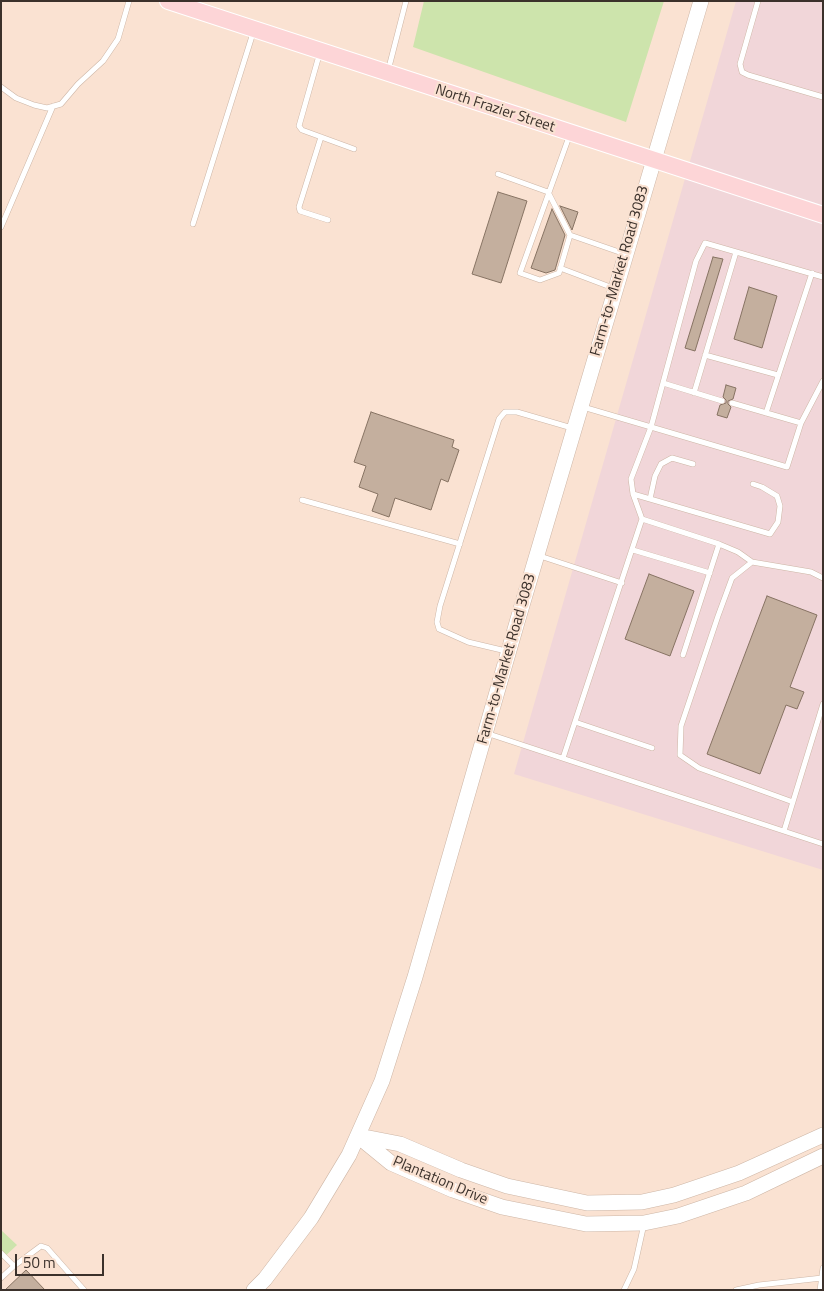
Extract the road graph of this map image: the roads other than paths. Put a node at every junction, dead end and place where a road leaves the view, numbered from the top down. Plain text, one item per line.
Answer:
1 (129, 1) edge
2 (168, 1) edge
3 (406, 1) edge
4 (701, 1) edge
5 (758, 1) edge
6 (196, 6) edge
7 (254, 30) junction
8 (320, 52) junction
9 (388, 74) junction
10 (1, 87) edge
11 (823, 97) edge
12 (53, 106) junction
13 (570, 134) junction
14 (321, 137) junction
15 (354, 149) dead end
16 (653, 161) junction
17 (498, 174) dead end
18 (548, 192) junction
19 (823, 215) edge
20 (328, 220) dead end
21 (193, 224) dead end
22 (1, 227) edge
23 (570, 235) junction
24 (736, 252) junction
25 (625, 254) junction
26 (560, 268) junction
27 (812, 274) junction
28 (823, 277) edge
29 (615, 289) junction
30 (705, 356) junction
31 (778, 375) junction
32 (823, 381) edge
33 (663, 383) junction
34 (694, 393) junction
35 (722, 401) dead end
36 (732, 403) dead end
37 (580, 406) junction
38 (766, 413) junction
39 (801, 423) junction
40 (651, 427) junction
41 (574, 429) junction
42 (693, 464) dead end
43 (753, 484) dead end
44 (633, 494) junction
45 (650, 499) junction
46 (302, 500) dead end
47 (642, 519) junction
48 (460, 544) junction
49 (718, 544) junction
50 (633, 550) junction
51 (537, 555) junction
52 (752, 562) junction
53 (710, 573) junction
54 (823, 578) edge
55 (622, 583) junction
56 (509, 652) junction
57 (683, 655) dead end
58 (823, 704) edge
59 (575, 722) junction
60 (486, 732) junction
61 (652, 748) dead end
62 (563, 758) junction
63 (793, 802) junction
64 (784, 831) junction
65 (823, 844) edge
66 (823, 1135) edge
67 (358, 1136) junction
68 (823, 1156) edge
69 (642, 1202) junction
70 (644, 1223) junction
71 (1, 1253) edge
72 (14, 1266) junction
73 (823, 1268) edge
74 (1, 1278) edge
75 (822, 1278) junction
76 (84, 1290) edge
77 (254, 1290) edge
78 (624, 1290) edge
79 (736, 1290) edge
80 (820, 1290) edge

1 - 12 lane
2 - 6 main road, North Frazier Street
3 - 9 lane
4 - 16 main road, Farm-to-Market Road 3083
5 - 11 lane
6 - 7 main road, North Frazier Street
7 - 8 main road, North Frazier Street
7 - 21 lane
8 - 9 main road, North Frazier Street
8 - 14 lane
9 - 13 main road, North Frazier Street
10 - 12 lane
12 - 22 lane
13 - 16 main road, North Frazier Street
13 - 18 lane
14 - 15 lane
14 - 20 lane
16 - 19 main road, North Frazier Street
16 - 25 main road, Farm-to-Market Road 3083
17 - 18 lane
18 - 23 lane
18 - 26 lane
23 - 25 lane
23 - 26 lane
24 - 27 lane
24 - 30 lane
24 - 33 lane
25 - 29 main road, Farm-to-Market Road 3083
26 - 29 lane
27 - 28 lane
27 - 31 lane
29 - 37 main road, Farm-to-Market Road 3083
30 - 31 lane
30 - 34 lane
31 - 38 lane
32 - 39 lane
33 - 34 lane
33 - 40 lane
34 - 35 lane
36 - 38 lane
37 - 40 lane
37 - 41 main road, Farm-to-Market Road 3083
38 - 39 lane
39 - 40 lane
40 - 44 lane
41 - 48 lane
41 - 51 main road, Farm-to-Market Road 3083
42 - 45 lane
43 - 45 lane
44 - 45 lane
44 - 47 lane
46 - 48 lane
47 - 49 lane
47 - 50 lane
48 - 56 lane
49 - 52 lane
49 - 53 lane
50 - 53 lane
50 - 55 lane
51 - 55 lane
51 - 56 main road, Farm-to-Market Road 3083
52 - 54 lane
52 - 63 lane
53 - 57 lane
55 - 59 lane
56 - 60 main road, Farm-to-Market Road 3083
58 - 63 lane
59 - 61 lane
59 - 62 lane
60 - 62 lane
60 - 67 main road, Farm-to-Market Road 3083
62 - 64 lane
63 - 64 lane
64 - 65 lane
66 - 69 main road, Plantation Drive
67 - 69 main road, Plantation Drive
67 - 70 main road, Plantation Drive
67 - 77 main road, Farm-to-Market Road 3083
68 - 70 main road, Plantation Drive
69 - 70 main road
70 - 78 lane
71 - 72 lane
72 - 74 lane
72 - 76 lane
73 - 75 lane
75 - 79 lane
75 - 80 lane

